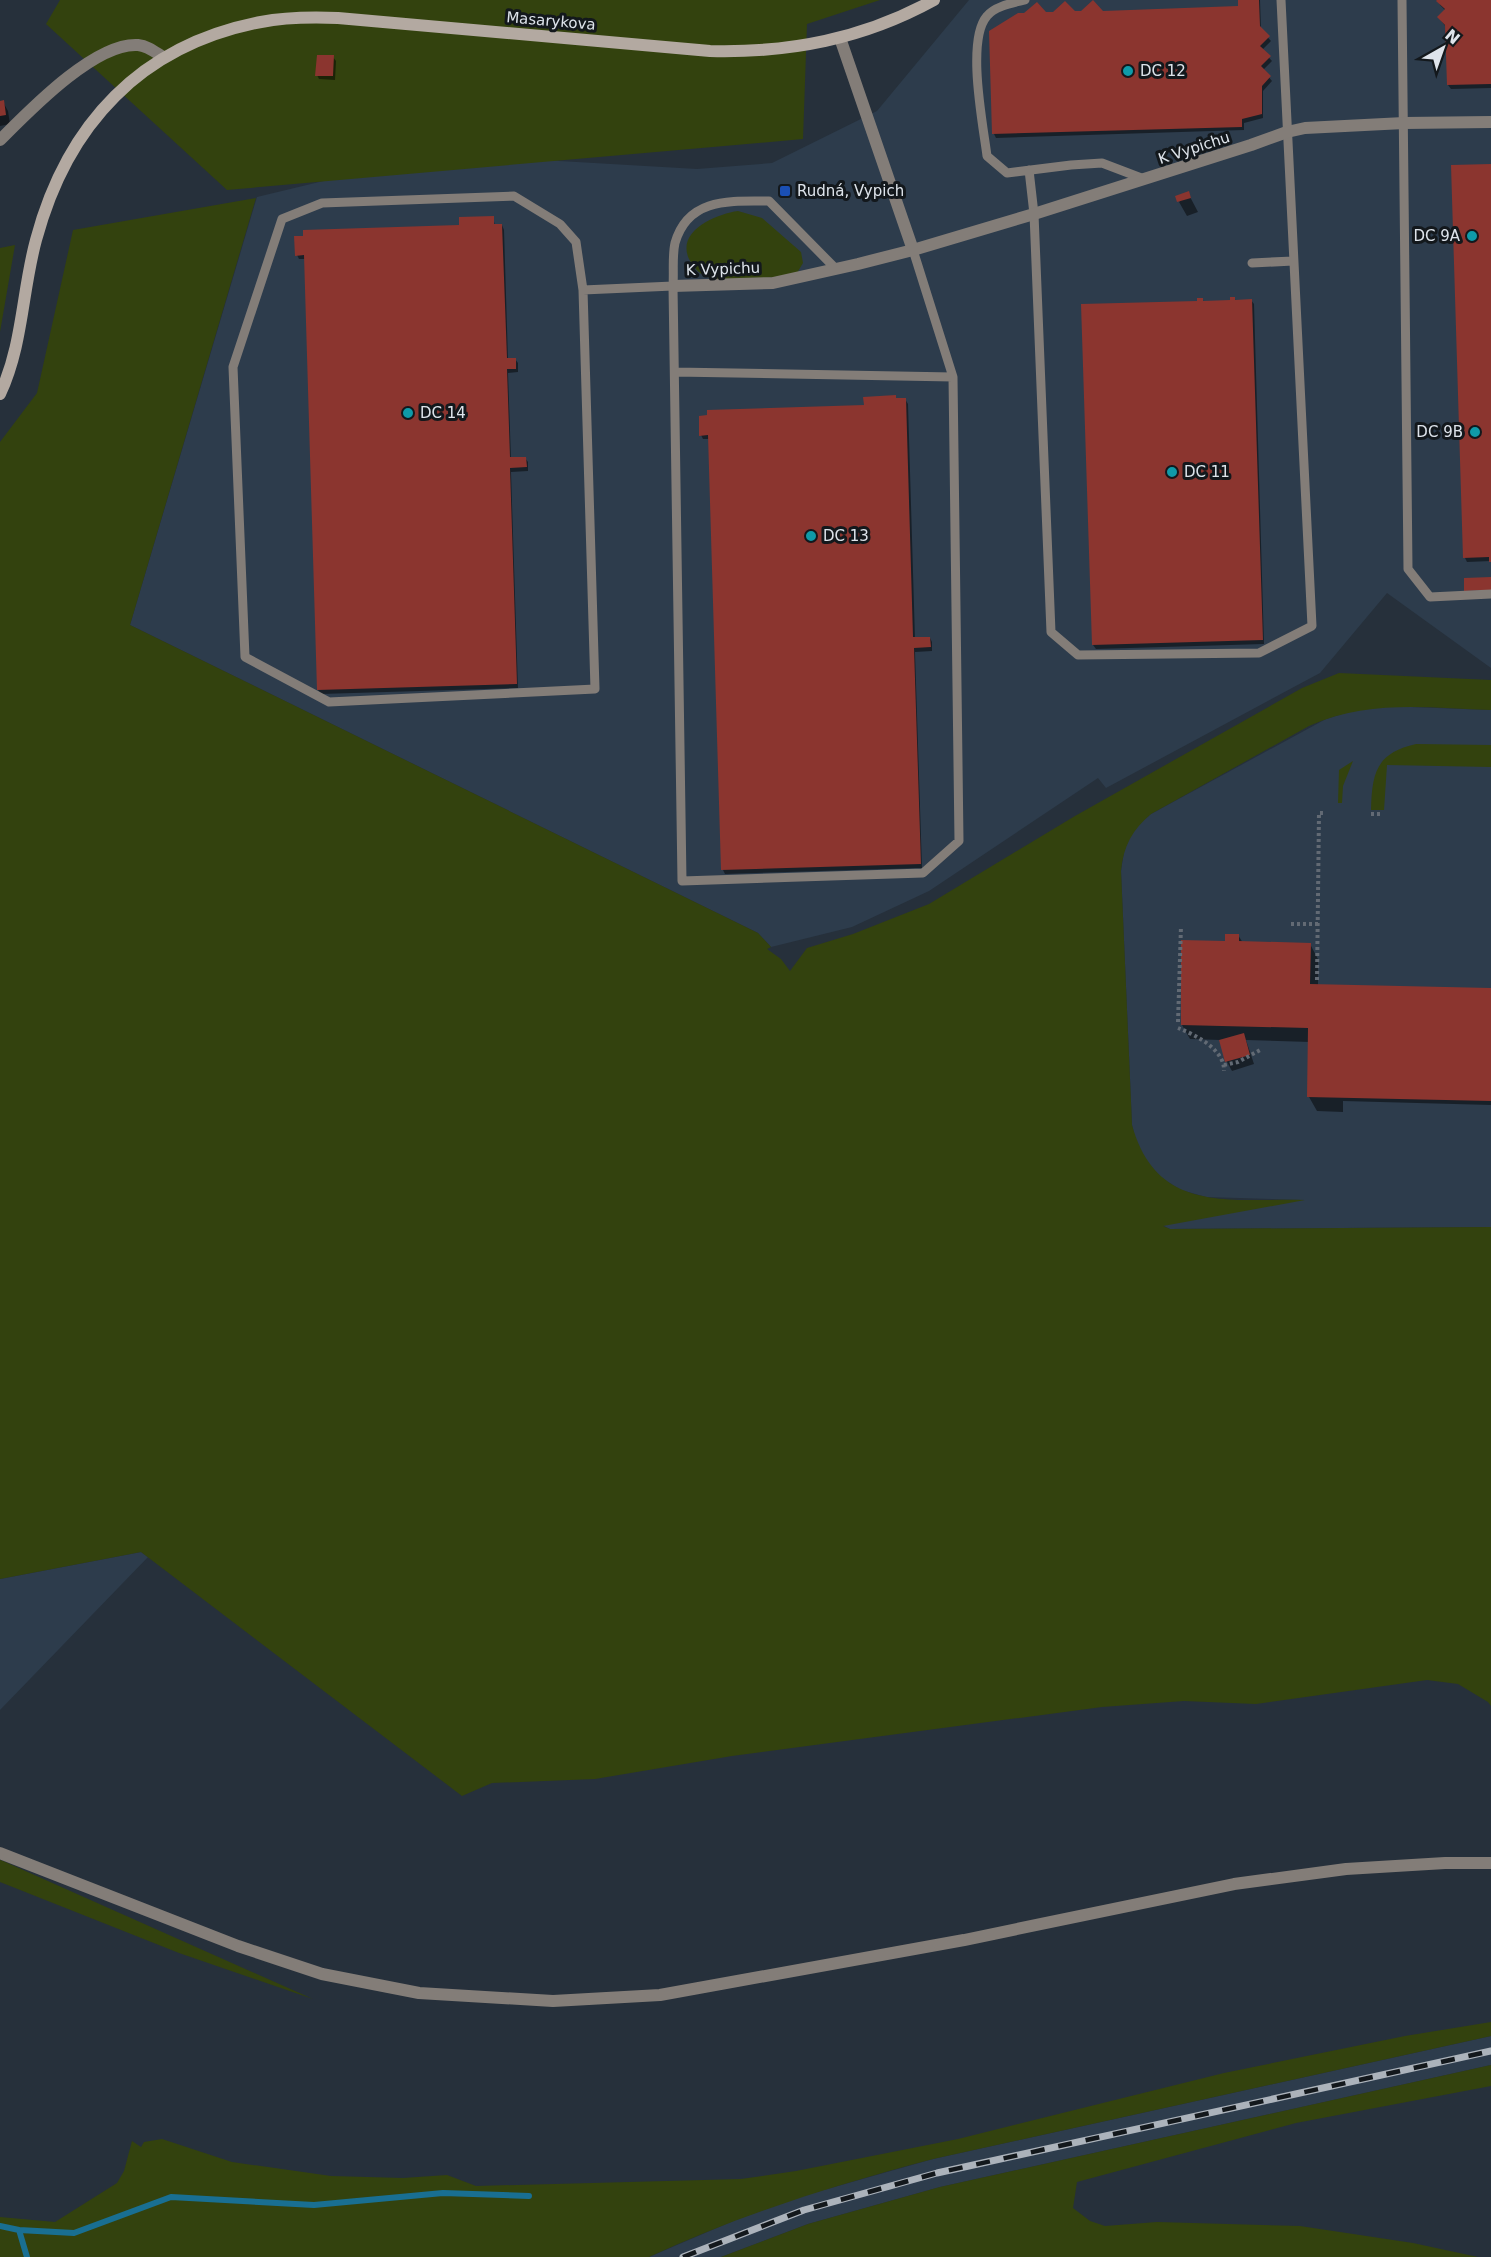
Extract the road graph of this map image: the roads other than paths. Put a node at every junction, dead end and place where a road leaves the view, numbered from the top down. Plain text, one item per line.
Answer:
1 (934, 0) edge
2 (1025, 0) edge
3 (1281, 0) edge
4 (1402, 0) edge
5 (840, 38) junction
6 (163, 57) junction
7 (1491, 122) edge
8 (1404, 123) junction
9 (1287, 132) junction
10 (0, 140) edge
11 (1029, 170) junction
12 (1144, 179) junction
13 (1034, 214) junction
14 (913, 250) junction
15 (1293, 261) junction
16 (1252, 263) dead end
17 (836, 269) junction
18 (673, 286) junction
19 (583, 290) junction
20 (675, 372) junction
21 (952, 377) junction
22 (0, 394) edge
23 (1491, 594) edge
24 (0, 1853) edge
25 (1491, 1863) edge

1 - 5 main road, Masarykova
2 - 11 lane
3 - 9 lane
4 - 8 lane
5 - 6 main road, Masarykova
5 - 14 street
6 - 10 street
6 - 22 main road, Masarykova
7 - 8 street, K Vypichu
8 - 9 street, K Vypichu
8 - 23 lane
9 - 12 street, K Vypichu
9 - 15 lane
11 - 12 lane
11 - 13 lane
12 - 13 street, K Vypichu
13 - 14 street, K Vypichu
13 - 15 lane
14 - 17 street, K Vypichu
14 - 21 lane
15 - 16 lane
17 - 18 street, K Vypichu
17 - 18 lane
18 - 19 lane
18 - 20 lane
19 - 19 lane
20 - 21 lane
20 - 21 lane
24 - 25 street

